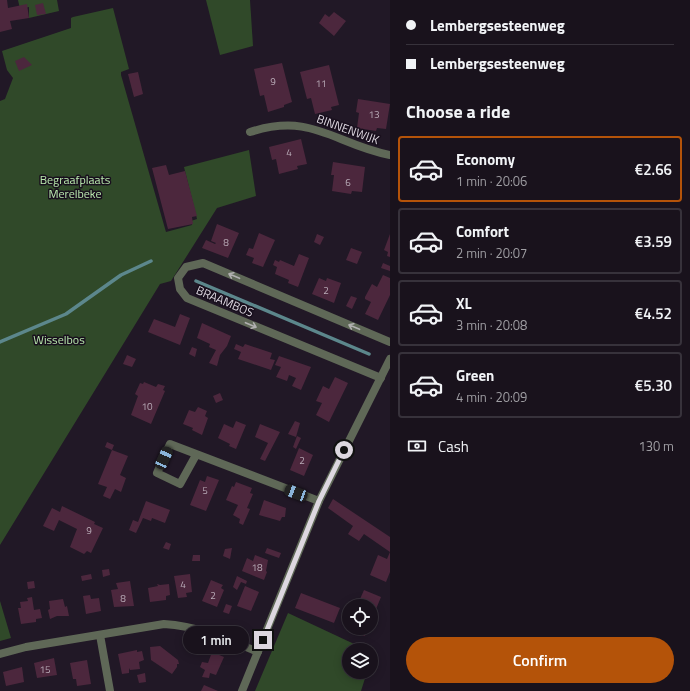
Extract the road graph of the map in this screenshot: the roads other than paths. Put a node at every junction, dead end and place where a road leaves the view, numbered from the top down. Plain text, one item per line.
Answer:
1 (250, 132) dead end
2 (390, 155) edge
3 (390, 342) edge
4 (390, 359) edge
5 (381, 378) junction
6 (196, 455) junction
7 (319, 501) junction
8 (100, 635) junction
9 (258, 652) junction
10 (0, 654) edge
11 (110, 691) edge
12 (242, 691) edge

1 - 2 street, BINNENWIJK
3 -> 5 street, BRAAMBOS
4 - 5 street
5 - 7 street
6 - 6 street
6 - 7 street
7 - 9 street
8 - 9 street
8 - 10 street
8 - 11 street
9 - 12 street

